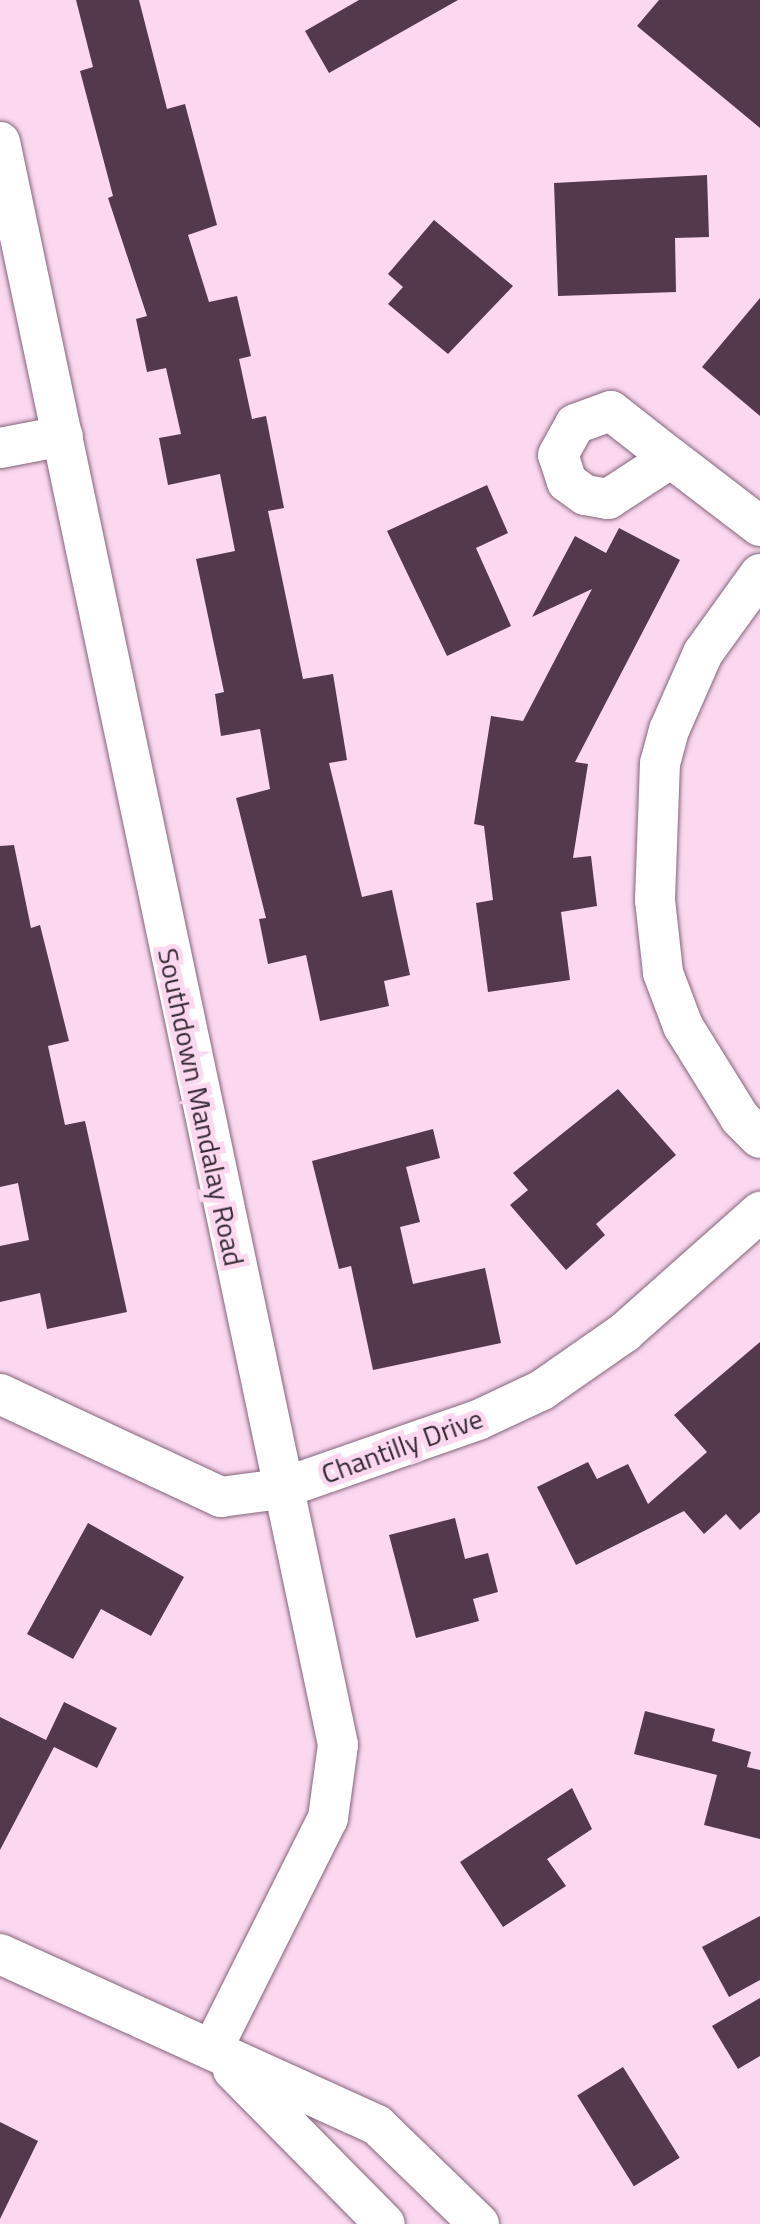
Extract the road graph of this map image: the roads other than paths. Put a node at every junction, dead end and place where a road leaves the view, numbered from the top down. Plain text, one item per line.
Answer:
1 (0, 142) edge
2 (63, 436) junction
3 (0, 448) edge
4 (671, 458) dead end
5 (760, 526) edge
6 (760, 574) edge
7 (760, 1138) edge
8 (760, 1212) edge
9 (0, 1394) edge
10 (280, 1489) junction
11 (0, 1954) edge
12 (212, 2050) junction
13 (385, 2224) edge
14 (479, 2224) edge

1 - 2 street, Southdown Mandalay Road
2 - 3 street
2 - 10 street, Southdown Mandalay Road
4 - 5 street
6 - 7 street
8 - 10 street, Chantilly Drive
9 - 10 street, Chantilly Drive
10 - 12 street, Southdown Mandalay Road
11 - 12 street
12 - 13 street
12 - 14 street

